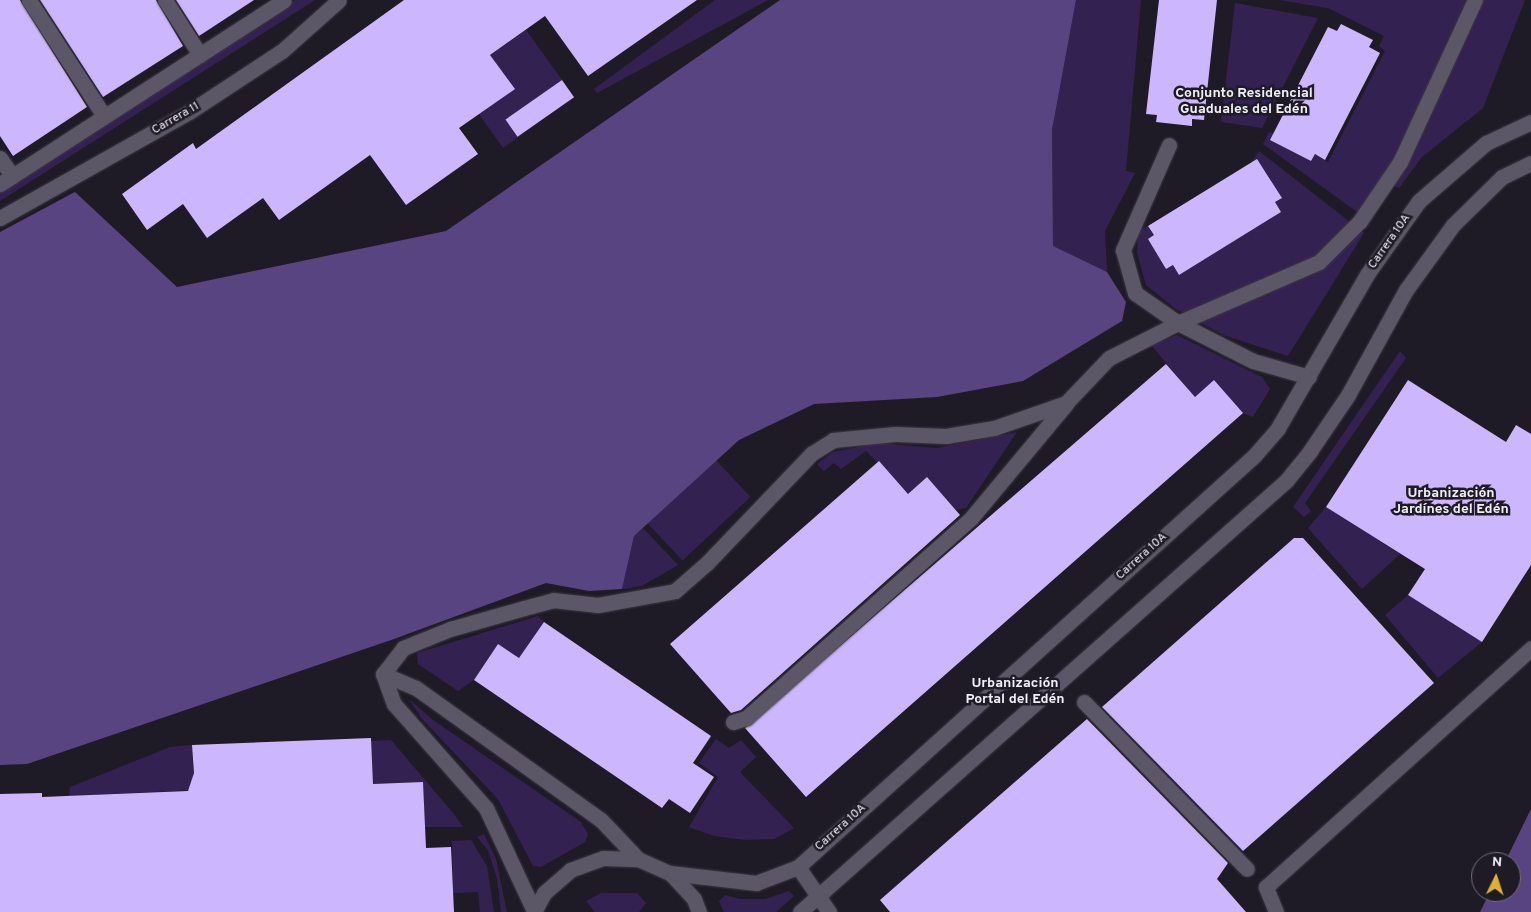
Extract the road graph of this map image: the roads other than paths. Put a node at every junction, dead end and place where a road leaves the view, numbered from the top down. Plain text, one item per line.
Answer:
1 (29, 0) edge
2 (165, 0) edge
3 (284, 0) edge
4 (339, 0) edge
5 (1475, 0) edge
6 (200, 55) junction
7 (104, 116) junction
8 (1531, 122) edge
9 (1169, 144) dead end
10 (0, 158) edge
11 (1531, 163) edge
12 (6, 180) edge
13 (0, 218) edge
14 (1178, 323) junction
15 (1309, 377) junction
16 (1066, 403) junction
17 (1531, 648) edge
18 (383, 674) junction
19 (1084, 702) dead end
20 (733, 722) dead end
21 (638, 859) junction
22 (798, 866) junction
23 (1247, 869) dead end
24 (670, 873) junction
25 (818, 896) junction
26 (534, 912) edge
27 (699, 912) edge
28 (800, 912) edge
29 (829, 912) edge
30 (1276, 912) edge

1 - 7 street
2 - 6 street
3 - 6 street
4 - 13 street, Carrera 11
5 - 14 street
6 - 7 street
7 - 12 street
8 - 15 street, Carrera 10A
9 - 14 street
10 - 12 street
11 - 25 street
14 - 15 street
14 - 16 street
15 - 22 street, Carrera 10A
16 - 18 street
16 - 20 street
17 - 30 street
18 - 21 street
18 - 26 street
19 - 23 street
21 - 24 street
21 - 26 street
22 - 24 street, Carrera 10A
22 - 25 street
24 - 27 street
25 - 28 street
25 - 29 street

